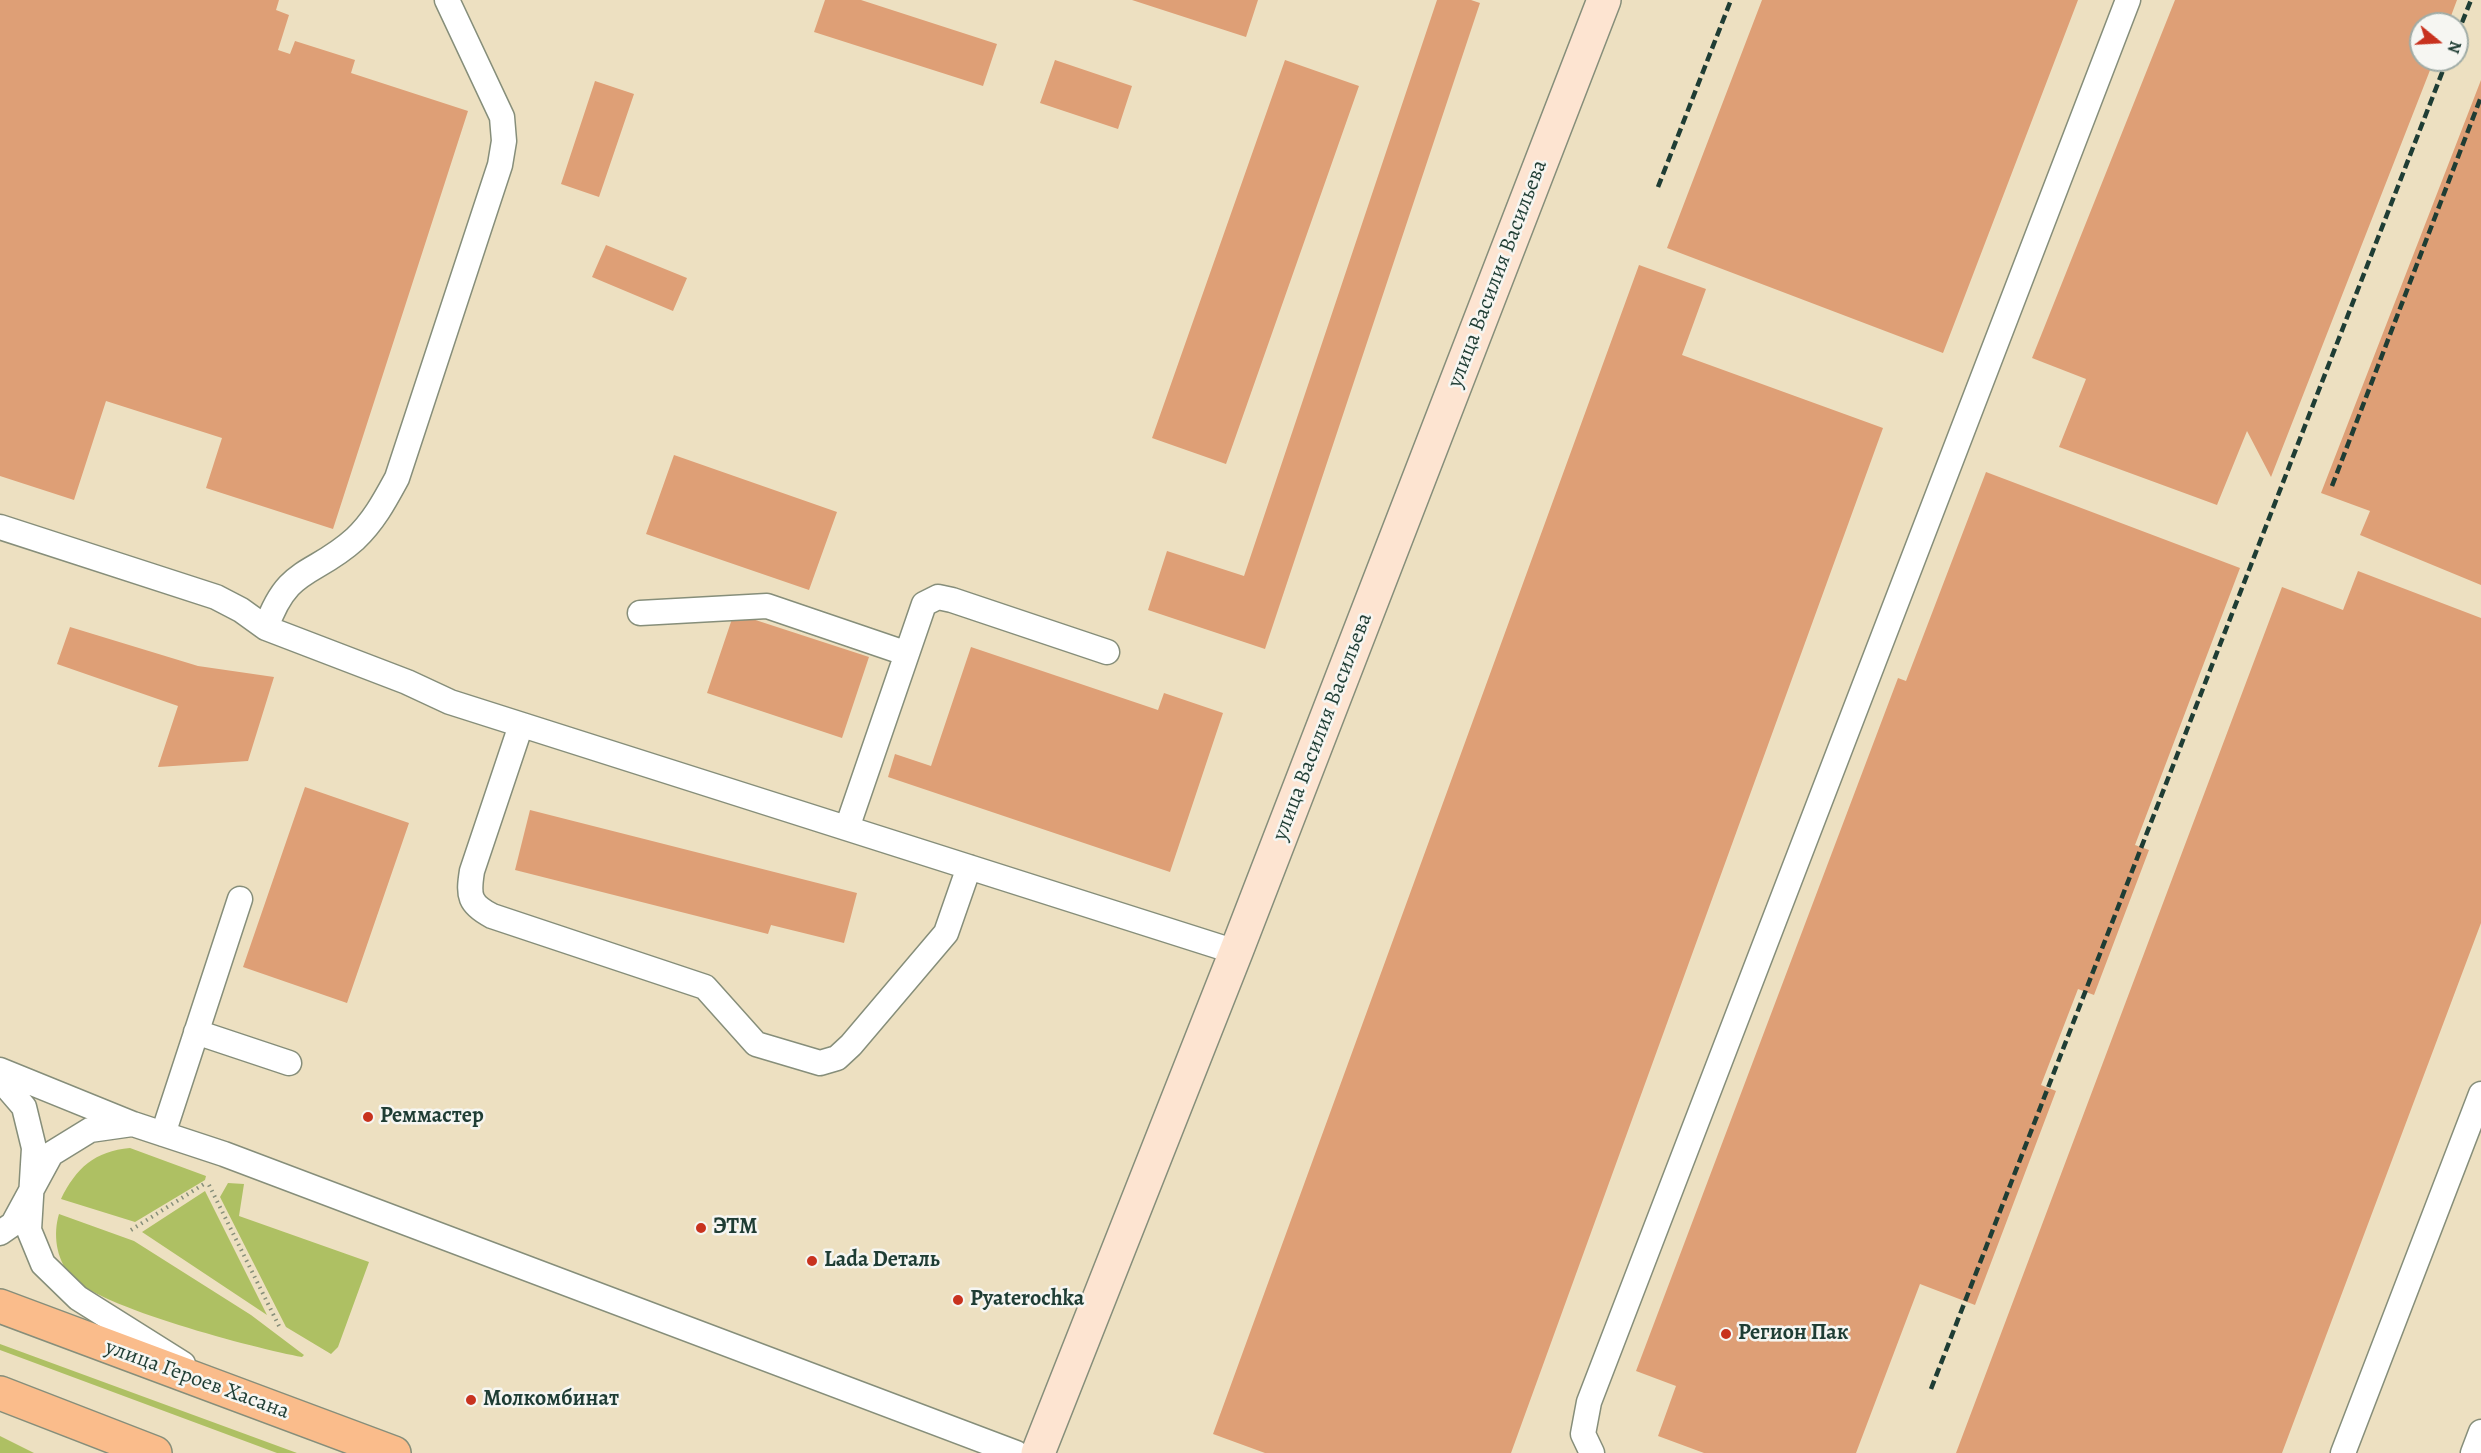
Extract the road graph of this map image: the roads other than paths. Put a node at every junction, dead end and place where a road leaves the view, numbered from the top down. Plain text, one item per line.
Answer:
1 (447, 0) edge
2 (1604, 0) edge
3 (2128, 0) edge
4 (0, 527) edge
5 (640, 613) dead end
6 (266, 627) junction
7 (1107, 652) dead end
8 (905, 653) junction
9 (521, 725) junction
10 (846, 828) junction
11 (969, 867) junction
12 (240, 899) dead end
13 (1236, 952) junction
14 (196, 1032) junction
15 (289, 1063) dead end
16 (0, 1070) edge
17 (0, 1079) edge
18 (2481, 1094) edge
19 (133, 1124) junction
20 (163, 1134) junction
21 (31, 1196) junction
22 (0, 1233) edge
23 (0, 1306) edge
24 (228, 1392) junction
25 (0, 1393) edge
26 (2481, 1432) edge
27 (155, 1453) edge
28 (394, 1453) edge
29 (1016, 1453) edge
30 (1038, 1453) edge
31 (1592, 1453) edge
32 (2343, 1453) edge
33 (2473, 1453) edge

1 - 6 lane
2 - 13 main road, улица Василия Васильева
3 - 31 lane
4 - 6 lane
5 - 8 lane
6 - 9 lane
7 - 8 lane
8 - 10 lane
9 - 10 lane
9 - 11 lane
10 - 11 lane
11 - 13 lane
12 - 14 lane
13 - 30 main road, улица Василия Васильева
14 - 15 lane
14 - 20 lane
16 - 19 lane
17 - 21 lane
18 - 32 lane
19 - 20 lane
19 - 21 lane
20 - 29 lane
21 - 22 lane
21 - 24 lane
23 - 24 main road, улица Героев Хасана
24 - 28 main road, улица Героев Хасана
25 - 27 main road
26 - 33 lane

